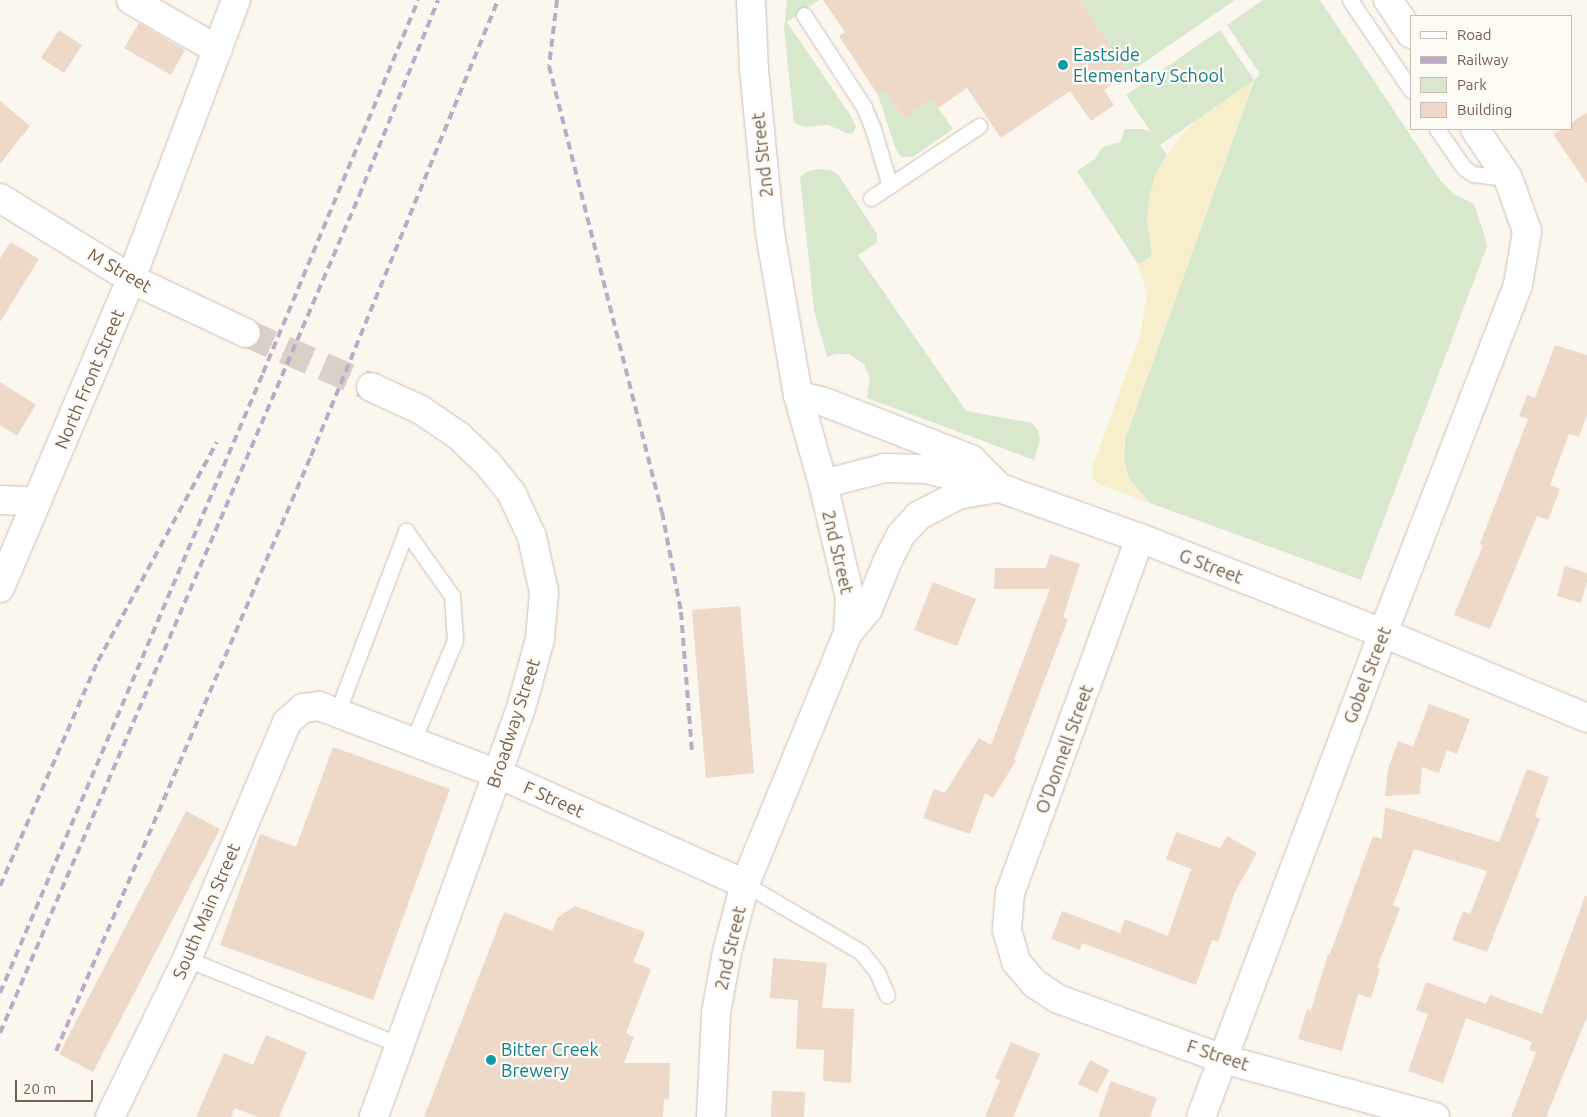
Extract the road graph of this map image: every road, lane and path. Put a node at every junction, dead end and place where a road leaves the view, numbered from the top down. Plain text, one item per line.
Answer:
1 (236, 0) edge
2 (751, 0) edge
3 (1350, 0) edge
4 (1388, 0) edge
5 (137, 2) edge
6 (804, 15) dead end
7 (1410, 33) edge
8 (218, 50) junction
9 (1410, 89) edge
10 (979, 126) dead end
11 (1438, 130) edge
12 (1476, 130) edge
13 (1508, 178) junction
14 (890, 186) junction
15 (0, 198) edge
16 (871, 198) dead end
17 (132, 279) junction
18 (246, 333) tunnel mouth
19 (371, 387) tunnel mouth
20 (798, 395) junction
21 (823, 484) junction
22 (1000, 488) junction
23 (0, 500) edge
24 (36, 501) junction
25 (1140, 538) junction
26 (0, 588) edge
27 (848, 633) junction
28 (1383, 633) junction
29 (303, 708) joint
30 (337, 713) junction
31 (1587, 718) edge
32 (413, 742) junction
33 (498, 774) junction
34 (745, 884) junction
35 (186, 959) junction
36 (1016, 962) joint
37 (887, 995) dead end
38 (400, 1044) junction
39 (1223, 1059) junction
40 (110, 1117) edge
41 (374, 1117) edge
42 (711, 1117) edge
43 (1201, 1117) edge
44 (1435, 1117) edge

1 - 8 street, North Front Street
2 - 20 street, 2nd Street
3 - 9 lane
4 - 7 street
5 - 8 street
6 - 14 lane
8 - 17 street, North Front Street
10 - 14 lane
11 - 13 lane
12 - 13 street
13 - 28 street, Gobel Street
14 - 16 lane
15 - 17 street, M Street
17 - 18 street, M Street
17 - 24 street, North Front Street
19 - 33 street, Broadway Street
20 - 21 street, 2nd Street
20 - 22 street
21 - 22 street, G Street
21 - 27 street, 2nd Street
22 - 25 street, G Street
22 - 27 street
23 - 24 street
24 - 26 street, North Front Street
25 - 28 street, G Street
25 - 36 street, O'Donnell Street
27 - 34 street, 2nd Street
28 - 31 street, G Street
28 - 39 street, Gobel Street
29 - 30 street, F Street
29 - 35 street, South Main Street
30 - 32 street, F Street
30 - 32 lane
32 - 33 street, F Street
33 - 34 street, F Street
33 - 38 street, Broadway Street
34 - 37 lane
34 - 42 street, 2nd Street
35 - 38 lane
35 - 40 street, South Main Street
36 - 39 street, F Street
38 - 41 street, Broadway Street
39 - 43 street, Gobel Street
39 - 44 street, F Street

